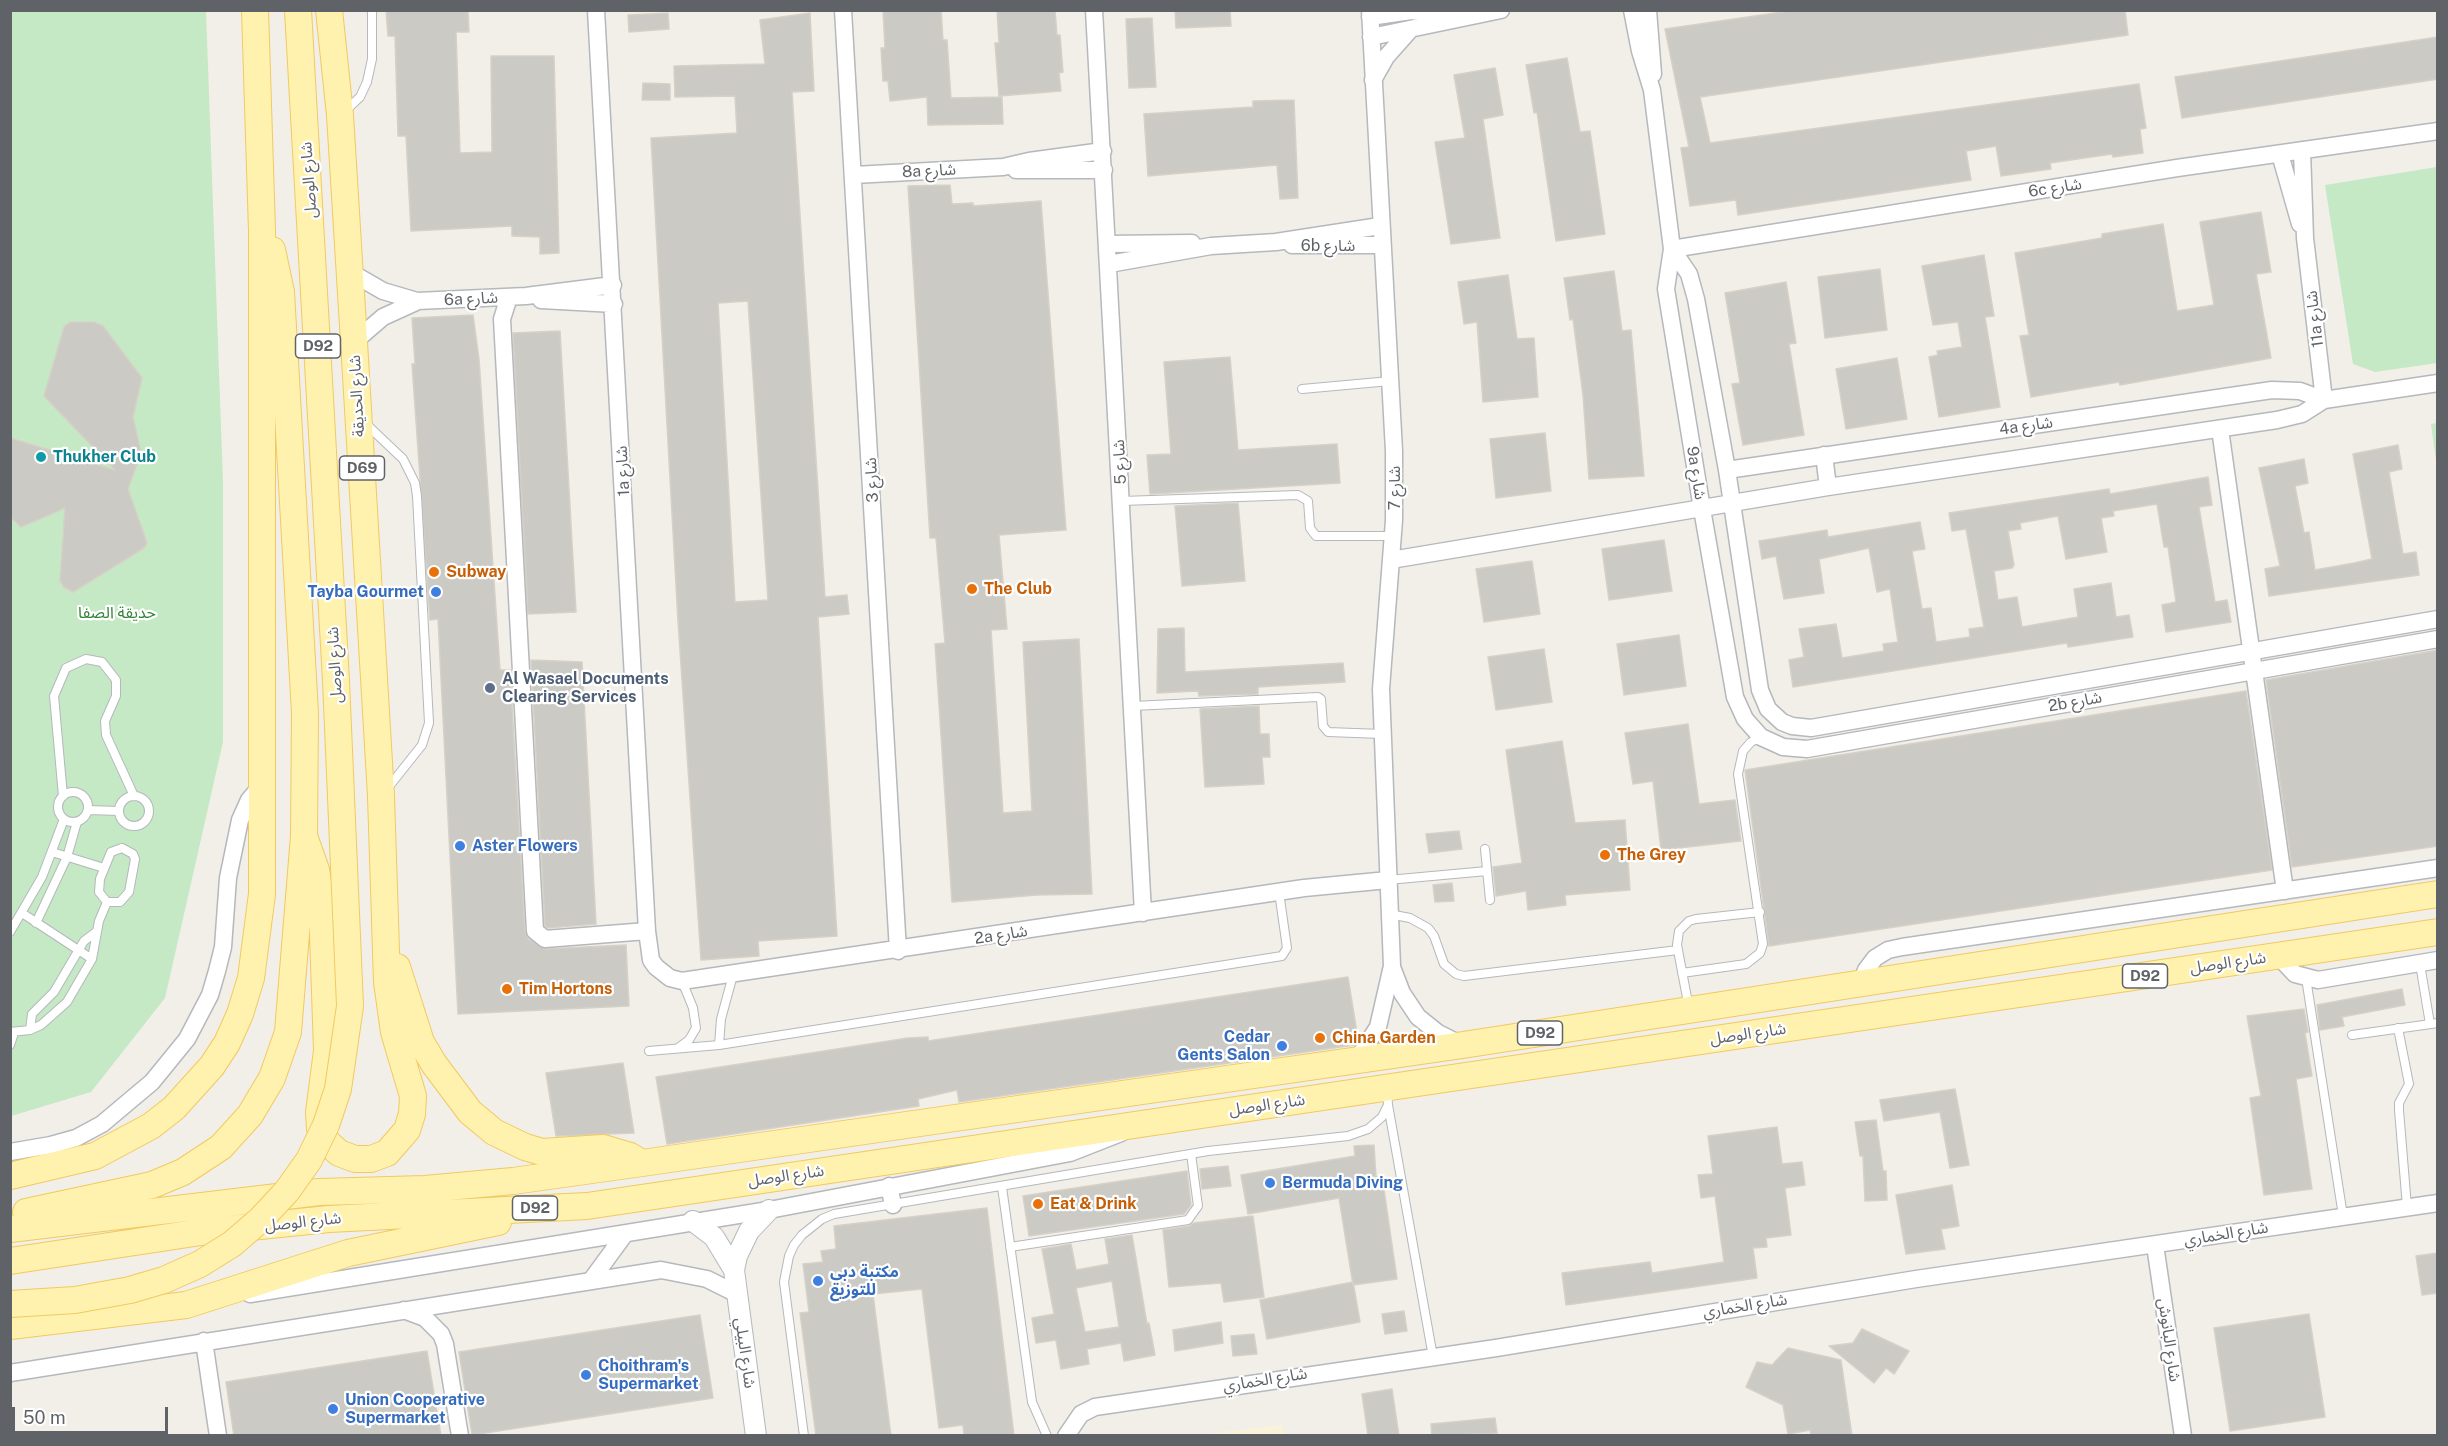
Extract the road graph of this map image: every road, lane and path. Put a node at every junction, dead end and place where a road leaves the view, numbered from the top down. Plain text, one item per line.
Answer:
1 (255, 10) edge
2 (298, 10) edge
3 (329, 10) edge
4 (372, 10) edge
5 (596, 10) edge
6 (843, 10) edge
7 (1095, 10) edge
8 (1501, 10) edge
9 (1632, 10) edge
10 (1648, 10) edge
11 (1410, 11) edge
12 (1370, 14) edge
13 (1470, 14) edge
14 (1410, 30) junction
15 (1371, 37) junction
16 (1373, 80) junction
17 (1652, 90) junction
18 (340, 115) junction
19 (2438, 130) edge
20 (2302, 150) junction
21 (1103, 151) junction
22 (2280, 154) junction
23 (1003, 167) junction
24 (1104, 170) junction
25 (854, 175) junction
26 (1380, 226) junction
27 (262, 231) junction
28 (2305, 238) junction
29 (1276, 242) junction
30 (1108, 244) junction
31 (1381, 245) junction
32 (1211, 246) junction
33 (1672, 249) junction
34 (1109, 264) junction
35 (350, 272) junction
36 (613, 285) junction
37 (526, 296) junction
38 (509, 297) junction
39 (417, 301) junction
40 (614, 304) junction
41 (354, 342) junction
42 (1390, 381) junction
43 (2438, 382) edge
44 (1302, 389) dead end
45 (2324, 400) junction
46 (358, 417) junction
47 (2220, 429) junction
48 (1824, 455) junction
49 (1727, 470) junction
50 (1828, 487) junction
51 (1122, 501) junction
52 (1732, 504) junction
53 (1702, 509) junction
54 (1393, 536) junction
55 (1391, 560) junction
56 (2438, 619) edge
57 (2438, 639) edge
58 (2251, 651) junction
59 (2254, 671) junction
60 (1760, 690) joint
61 (1133, 706) junction
62 (1382, 734) junction
63 (1761, 737) junction
64 (262, 785) junction
65 (63, 796) junction
66 (134, 796) junction
67 (381, 796) junction
68 (88, 810) junction
69 (119, 811) junction
70 (64, 819) junction
71 (77, 822) junction
72 (304, 836) junction
73 (1485, 849) dead end
74 (52, 852) junction
75 (68, 857) junction
76 (104, 868) junction
77 (2438, 868) edge
78 (1487, 871) junction
79 (1388, 880) junction
80 (1279, 891) junction
81 (2285, 891) junction
82 (2438, 894) edge
83 (1490, 900) dead end
84 (107, 902) junction
85 (1760, 912) junction
86 (22, 913) junction
87 (1143, 914) junction
88 (1389, 914) junction
89 (36, 923) junction
90 (387, 926) junction
91 (646, 931) junction
92 (10, 932) edge
93 (96, 932) junction
94 (2438, 932) edge
95 (78, 950) junction
96 (1678, 950) junction
97 (898, 951) junction
98 (2278, 956) junction
99 (92, 959) junction
100 (2438, 960) edge
101 (2420, 964) junction
102 (1392, 966) junction
103 (1682, 973) junction
104 (733, 975) junction
105 (2306, 978) junction
106 (682, 981) junction
107 (1861, 984) junction
108 (54, 992) junction
109 (67, 1002) junction
110 (1690, 1010) junction
111 (2434, 1023) edge
112 (2398, 1028) junction
113 (30, 1030) junction
114 (12, 1033) edge
115 (2352, 1035) dead end
116 (719, 1045) junction
117 (1463, 1045) junction
118 (10, 1046) edge
119 (678, 1048) junction
120 (649, 1051) dead end
121 (1356, 1061) junction
122 (1388, 1096) junction
123 (1137, 1125) junction
124 (10, 1152) edge
125 (1191, 1154) junction
126 (642, 1163) junction
127 (10, 1176) edge
128 (889, 1186) junction
129 (1002, 1187) junction
130 (2438, 1203) edge
131 (893, 1205) junction
132 (587, 1206) junction
133 (2407, 1207) junction
134 (769, 1210) junction
135 (2343, 1216) junction
136 (10, 1219) edge
137 (693, 1221) junction
138 (10, 1229) edge
139 (625, 1233) junction
140 (2154, 1245) junction
141 (1011, 1247) junction
142 (10, 1261) edge
143 (734, 1270) junction
144 (592, 1279) junction
145 (737, 1294) junction
146 (10, 1304) edge
147 (186, 1305) junction
148 (404, 1310) junction
149 (10, 1326) edge
150 (204, 1341) junction
151 (1433, 1357) junction
152 (10, 1373) edge
153 (218, 1436) edge
154 (460, 1436) edge
155 (756, 1436) edge
156 (804, 1436) edge
157 (1047, 1436) edge
158 (1066, 1436) edge
159 (2182, 1436) edge

1 - 27 main road
2 - 146 main road, شارع الوصل / D92, bridge
3 - 18 main road, شارع الحديقة / D69
4 - 18 lane
5 - 36 street, 1a شارع
6 - 25 street, شارع 3
7 - 21 street, شارع 5
8 - 13 street
9 - 17 street, 9a شارع
10 - 17 street, 9a شارع
11 - 12 street
11 - 13 street
12 - 15 street, شارع 7
13 - 14 street
14 - 15 street
14 - 16 street
15 - 16 street, شارع 7
16 - 26 street, شارع 7
17 - 33 street, 9a شارع
18 - 35 main road, شارع الحديقة / D69
19 - 20 street, 6c شارع
20 - 22 street, 6c شارع
20 - 28 street, 11a شارع
21 - 23 street, 8a شارع
21 - 24 street, شارع 5
22 - 28 street, 11a شارع
22 - 33 street, 6c شارع
23 - 24 street, 8a شارع
23 - 25 street, 8a شارع
24 - 30 street, شارع 5
25 - 97 street, شارع 3
26 - 29 street, 6b شارع
26 - 31 street, شارع 7
27 - 64 main road
27 - 72 main road
28 - 45 street, 11a شارع
29 - 31 street, 6b شارع
29 - 32 street, 6b شارع
30 - 32 street, 6b شارع
30 - 34 street, شارع 5
31 - 42 street, شارع 7
32 - 34 street, 6b شارع
33 - 49 street, 9a شارع
33 - 53 street, 9a شارع
34 - 51 street, شارع 5
35 - 39 street, 6a شارع
35 - 41 main road, شارع الحديقة / D69
36 - 37 street, 6a شارع
36 - 40 street, 1a شارع
37 - 38 street, 6a شارع
37 - 40 street, 6a شارع
38 - 39 street, 6a شارع
38 - 91 street
39 - 41 street, 6a شارع
40 - 91 street, 1a شارع
41 - 46 main road, شارع الحديقة / D69
42 - 44 lane
42 - 54 street, شارع 7
43 - 45 street, 4a شارع
45 - 47 street, 4a شارع
45 - 48 street, 4a شارع
46 - 67 main road, شارع الحديقة / D69
46 - 67 lane
47 - 50 street, 4a شارع
47 - 58 street
48 - 49 street, 4a شارع
48 - 50 street
49 - 52 street, 9a شارع
50 - 52 street, 4a شارع
51 - 54 lane
51 - 61 street, شارع 5
52 - 53 street, 4a شارع
52 - 60 street, 9a شارع
53 - 55 street, 4a شارع
53 - 63 street, 9a شارع
54 - 55 street, شارع 7
55 - 62 street, شارع 7
56 - 58 street, 2b شارع
57 - 59 street, 2b شارع
58 - 59 street
58 - 60 street, 2b شارع
59 - 63 street, 2b شارع
59 - 81 street
61 - 62 lane
61 - 87 street, شارع 5
62 - 79 street, شارع 7
63 - 85 lane
64 - 124 street
64 - 127 main road
65 - 66 lane
65 - 68 lane
65 - 70 lane
66 - 69 lane
66 - 69 lane
67 - 90 main road, شارع الحديقة / D69
68 - 69 lane
68 - 71 lane
70 - 71 lane
70 - 74 lane
71 - 75 lane
72 - 90 main road
72 - 136 main road
73 - 78 lane
74 - 75 lane
74 - 86 lane
75 - 76 lane
75 - 89 lane
76 - 84 lane
76 - 84 lane
77 - 81 street
78 - 79 lane
78 - 83 lane
79 - 80 street, 2a شارع
79 - 88 street, شارع 7
80 - 87 street, 2a شارع
80 - 116 lane
81 - 107 street
82 - 107 main road, شارع الوصل / D92
84 - 93 lane
85 - 96 lane
85 - 103 lane
86 - 89 lane
86 - 92 lane
87 - 97 street, 2a شارع
88 - 96 lane
88 - 102 street, شارع 7
89 - 95 lane
90 - 126 main road
91 - 106 street
93 - 95 lane
93 - 99 lane
94 - 98 main road, شارع الوصل / D92
95 - 99 lane
95 - 108 lane
96 - 103 lane
97 - 104 street, 2a شارع
98 - 105 street, شارع الوصل
98 - 122 main road, شارع الوصل / D92
99 - 109 lane
100 - 101 street
101 - 105 street
101 - 111 lane
102 - 117 street, شارع 7
102 - 121 street, شارع 7
103 - 110 lane
104 - 106 street, 2a شارع
104 - 116 lane
105 - 135 lane
106 - 119 lane
107 - 110 main road, شارع الوصل / D92
108 - 109 lane
108 - 113 lane
109 - 113 lane
110 - 117 main road, شارع الوصل / D92
111 - 112 lane
112 - 115 lane
112 - 133 lane
113 - 114 lane
114 - 118 lane
116 - 119 lane
117 - 121 main road, شارع الوصل / D92
119 - 120 lane
121 - 126 main road, شارع الوصل / D92
122 - 123 main road, شارع الوصل / D92
122 - 125 lane
122 - 151 lane
123 - 128 street
123 - 132 main road, شارع الوصل / D92
125 - 129 lane
125 - 141 lane
126 - 138 main road, شارع الوصل / D92
128 - 131 street
128 - 134 street
129 - 131 lane
129 - 141 lane
130 - 133 street, شارع الخماري
131 - 156 lane
132 - 142 main road, شارع الوصل / D92
132 - 147 main road
133 - 135 street, شارع الخماري
134 - 137 street
134 - 143 street, شارع البيلي
135 - 140 street, شارع الخماري
137 - 139 street
137 - 143 street, شارع البيلي
139 - 144 street
139 - 147 street
140 - 151 street, شارع الخماري
140 - 159 street, شارع البانوش
141 - 157 lane
143 - 145 street, شارع البيلي
144 - 145 street
144 - 148 street
145 - 155 street, شارع البيلي
147 - 149 main road
148 - 150 street
148 - 154 street
150 - 152 street
150 - 153 street
151 - 158 street, شارع الخماري

